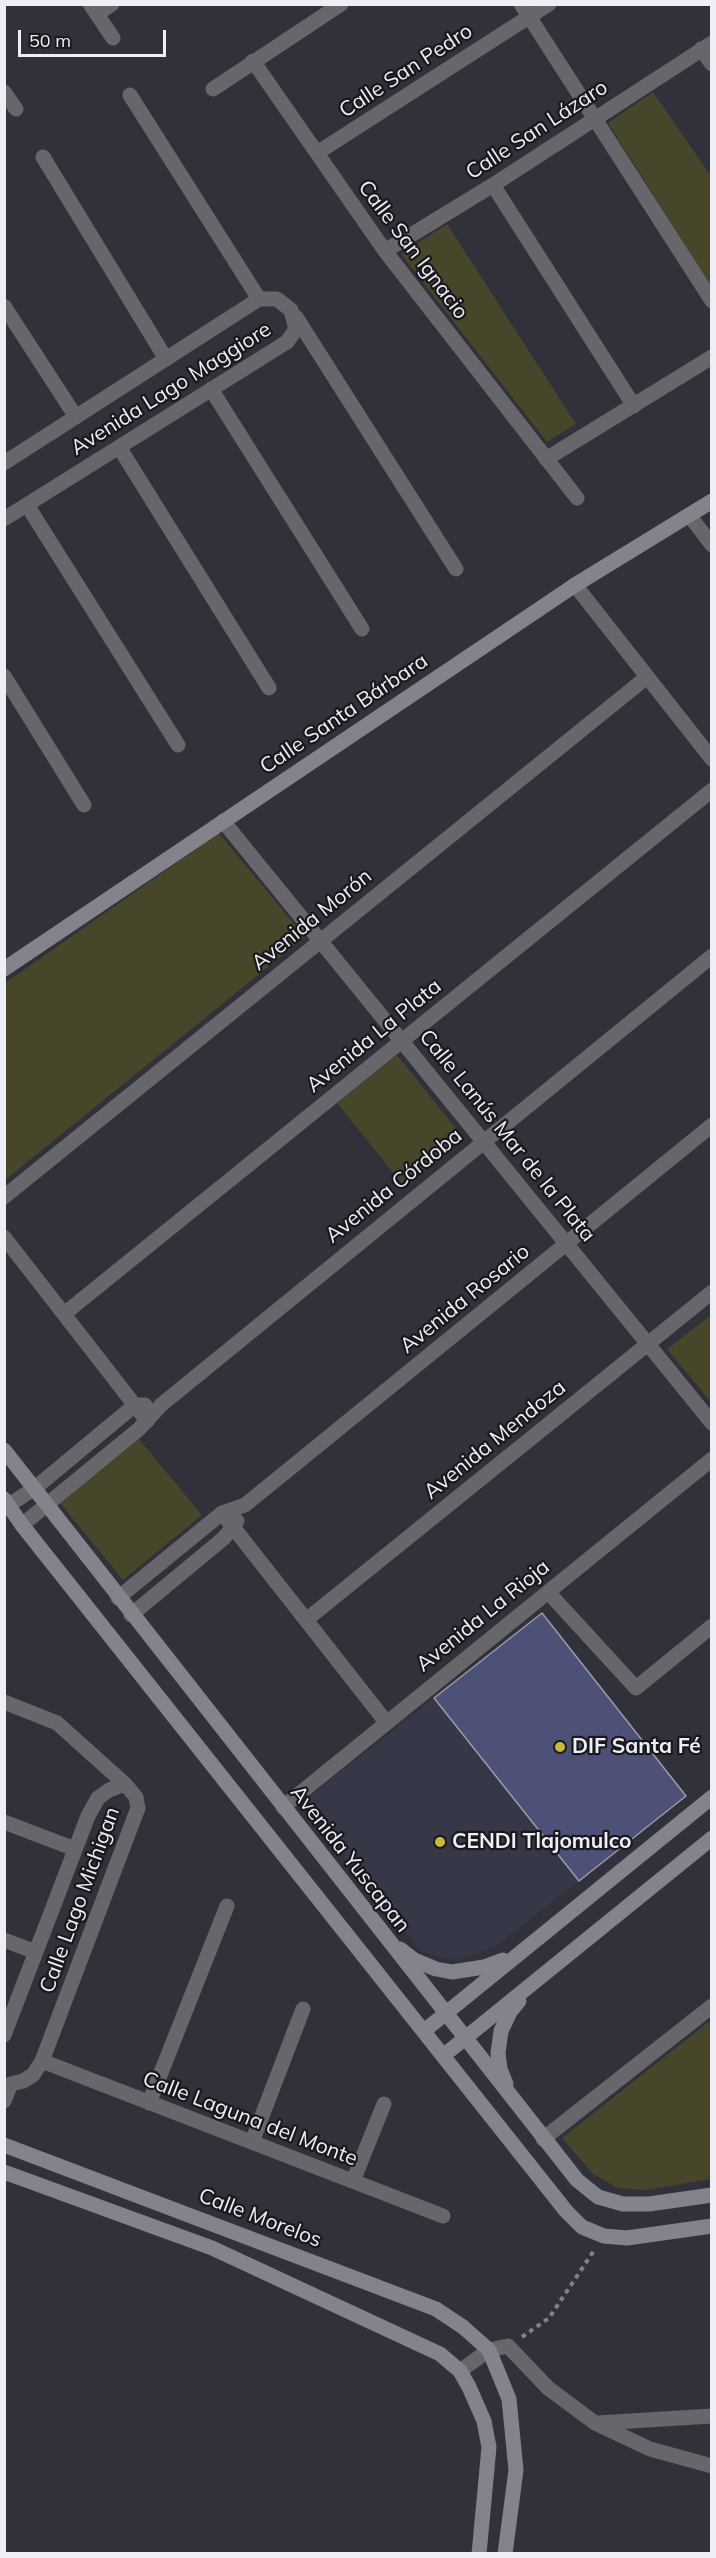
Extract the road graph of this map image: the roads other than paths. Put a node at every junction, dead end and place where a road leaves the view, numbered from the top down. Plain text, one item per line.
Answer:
1 (112, 4) edge
2 (341, 4) edge
3 (549, 4) edge
4 (93, 9) edge
5 (524, 11) edge
6 (113, 38) dead end
7 (706, 46) edge
8 (253, 61) junction
9 (711, 64) edge
10 (213, 89) dead end
11 (4, 92) edge
12 (130, 95) dead end
13 (16, 109) dead end
14 (594, 119) junction
15 (317, 153) junction
16 (42, 157) dead end
17 (493, 185) junction
18 (385, 251) junction
19 (259, 300) junction
20 (711, 301) edge
21 (4, 306) edge
22 (291, 310) junction
23 (711, 357) edge
24 (166, 359) junction
25 (211, 389) junction
26 (634, 406) junction
27 (76, 417) junction
28 (119, 447) junction
29 (546, 459) junction
30 (4, 463) edge
31 (577, 498) dead end
32 (711, 501) edge
33 (27, 505) junction
34 (689, 515) junction
35 (4, 519) edge
36 (711, 545) edge
37 (456, 569) dead end
38 (575, 585) junction
39 (362, 628) dead end
40 (4, 676) edge
41 (647, 677) junction
42 (269, 688) dead end
43 (178, 745) dead end
44 (711, 759) edge
45 (711, 790) edge
46 (84, 805) dead end
47 (223, 820) junction
48 (321, 940) junction
49 (711, 956) edge
50 (4, 969) edge
51 (402, 1040) junction
52 (711, 1125) edge
53 (483, 1140) junction
54 (4, 1197) edge
55 (4, 1238) edge
56 (566, 1243) junction
57 (711, 1292) edge
58 (64, 1314) junction
59 (648, 1344) junction
60 (135, 1405) junction
61 (161, 1405) junction
62 (147, 1421) junction
63 (711, 1423) edge
64 (4, 1450) edge
65 (711, 1459) edge
66 (35, 1488) junction
67 (7, 1502) edge
68 (48, 1505) junction
69 (245, 1505) junction
70 (222, 1513) junction
71 (22, 1525) junction
72 (234, 1528) junction
73 (548, 1592) junction
74 (118, 1598) junction
75 (131, 1615) junction
76 (306, 1620) junction
77 (711, 1626) edge
78 (4, 1702) edge
79 (386, 1722) junction
80 (125, 1784) junction
81 (711, 1797) edge
82 (283, 1808) junction
83 (4, 1822) edge
84 (711, 1838) edge
85 (75, 1849) junction
86 (226, 1906) dead end
87 (384, 1936) junction
88 (4, 1940) edge
89 (36, 1952) junction
90 (517, 1955) junction
91 (538, 1979) junction
92 (711, 2006) edge
93 (303, 2008) dead end
94 (444, 2014) junction
95 (424, 2031) junction
96 (4, 2035) edge
97 (464, 2039) junction
98 (443, 2056) junction
99 (42, 2061) junction
100 (8, 2081) edge
101 (512, 2100) junction
102 (4, 2101) edge
103 (149, 2103) junction
104 (384, 2104) dead end
105 (543, 2139) junction
106 (252, 2142) junction
107 (4, 2145) edge
108 (4, 2172) edge
109 (353, 2181) junction
110 (711, 2195) edge
111 (443, 2216) dead end
112 (711, 2226) edge
113 (272, 2245) junction
114 (260, 2270) junction
115 (489, 2350) junction
116 (459, 2371) junction
117 (711, 2416) edge
118 (595, 2423) junction
119 (711, 2466) edge
120 (478, 2553) edge
121 (506, 2553) edge

1 - 4 street
2 - 8 street
3 - 5 street, Calle San Pedro
4 - 6 street
5 - 14 street
5 - 15 street, Calle San Pedro
7 - 9 street
7 - 14 street, Calle San Lázaro
8 - 10 street
8 - 15 street, Calle San Ignacio
11 - 13 street
12 - 19 street
14 - 17 street, Calle San Lázaro
14 - 20 street
15 - 18 street, Calle San Ignacio
16 - 24 street
17 - 18 street, Calle San Lázaro
17 - 26 street
18 - 29 street, Calle San Ignacio
19 - 22 street, Avenida Lago Maggiore
19 - 24 street, Avenida Lago Maggiore
21 - 27 street
22 - 25 street, Avenida Lago Maggiore
22 - 37 street
23 - 26 street
24 - 27 street, Avenida Lago Maggiore
25 - 28 street, Avenida Lago Maggiore
25 - 39 street
26 - 29 street
27 - 30 street, Avenida Lago Maggiore
28 - 33 street, Avenida Lago Maggiore
28 - 42 street
29 - 31 street, Calle San Ignacio
32 - 34 street, Calle Santa Bárbara
33 - 35 street, Avenida Lago Maggiore
33 - 43 street
34 - 36 street
34 - 38 street, Calle Santa Bárbara
38 - 41 street
38 - 47 street, Calle Santa Bárbara
40 - 46 street
41 - 44 street
41 - 48 street, Avenida Morón
45 - 51 street, Avenida La Plata
47 - 48 street, Calle Lanús Mar de la Plata
47 - 50 street, Calle Santa Bárbara
48 - 51 street, Calle Lanús Mar de la Plata
48 - 54 street, Avenida Morón
49 - 53 street, Avenida Córdoba
51 - 53 street, Calle Lanús Mar de la Plata
51 - 58 street, Avenida La Plata
52 - 56 street, Avenida Rosario
53 - 56 street, Calle Lanús Mar de la Plata
53 - 61 street, Avenida Córdoba
55 - 58 street
56 - 59 street, Calle Lanús Mar de la Plata
56 - 69 street, Avenida Rosario
57 - 59 street, Avenida Mendoza
58 - 60 street
59 - 63 street, Calle Lanús Mar de la Plata
59 - 76 street, Avenida Mendoza
60 - 61 street
60 - 62 street
60 - 66 street
61 - 62 street, Avenida Córdoba
62 - 68 street, Avenida Córdoba
64 - 66 street, Avenida Yuscapan
65 - 73 street, Avenida La Rioja
66 - 67 street
66 - 68 street, Avenida Yuscapan
67 - 71 street
68 - 71 street, Avenida Córdoba
68 - 74 street, Avenida Yuscapan
69 - 70 street, Avenida Rosario
69 - 72 street, Avenida Rosario
70 - 72 street
70 - 74 street, Avenida Rosario
71 - 95 street
72 - 75 street, Avenida Rosario
72 - 76 street
73 - 77 street
73 - 79 street, Avenida La Rioja
74 - 75 street, Avenida Yuscapan
75 - 82 street, Avenida Yuscapan
76 - 79 street
78 - 80 street
79 - 82 street, Avenida La Rioja
80 - 85 street, Calle Lago Michigan
80 - 99 street, Calle Lago Michigan
81 - 90 street
82 - 87 street, Avenida Yuscapan
83 - 85 street
84 - 91 street
85 - 89 street, Calle Lago Michigan
86 - 103 street
87 - 90 street
87 - 94 street, Avenida Yuscapan
88 - 89 street
89 - 96 street, Calle Lago Michigan
90 - 94 street
91 - 97 street
91 - 101 street
92 - 105 street
93 - 106 street
94 - 95 street
94 - 97 street, Avenida Yuscapan
95 - 98 street
97 - 98 street
97 - 101 street, Avenida Yuscapan
98 - 112 street
99 - 100 street, Calle Lago Michigan
99 - 103 street, Calle Laguna del Monte
100 - 102 street, Calle Lago Michigan
101 - 105 street, Avenida Yuscapan
103 - 106 street, Calle Laguna del Monte
104 - 109 street
105 - 110 street, Avenida Yuscapan
106 - 109 street, Calle Laguna del Monte
107 - 113 street, Calle Morelos
108 - 114 street
109 - 111 street, Calle Laguna del Monte
113 - 114 street
113 - 115 street, Calle Morelos
114 - 116 street
115 - 116 street
115 - 118 street
115 - 121 street
116 - 120 street
117 - 118 street
118 - 119 street

